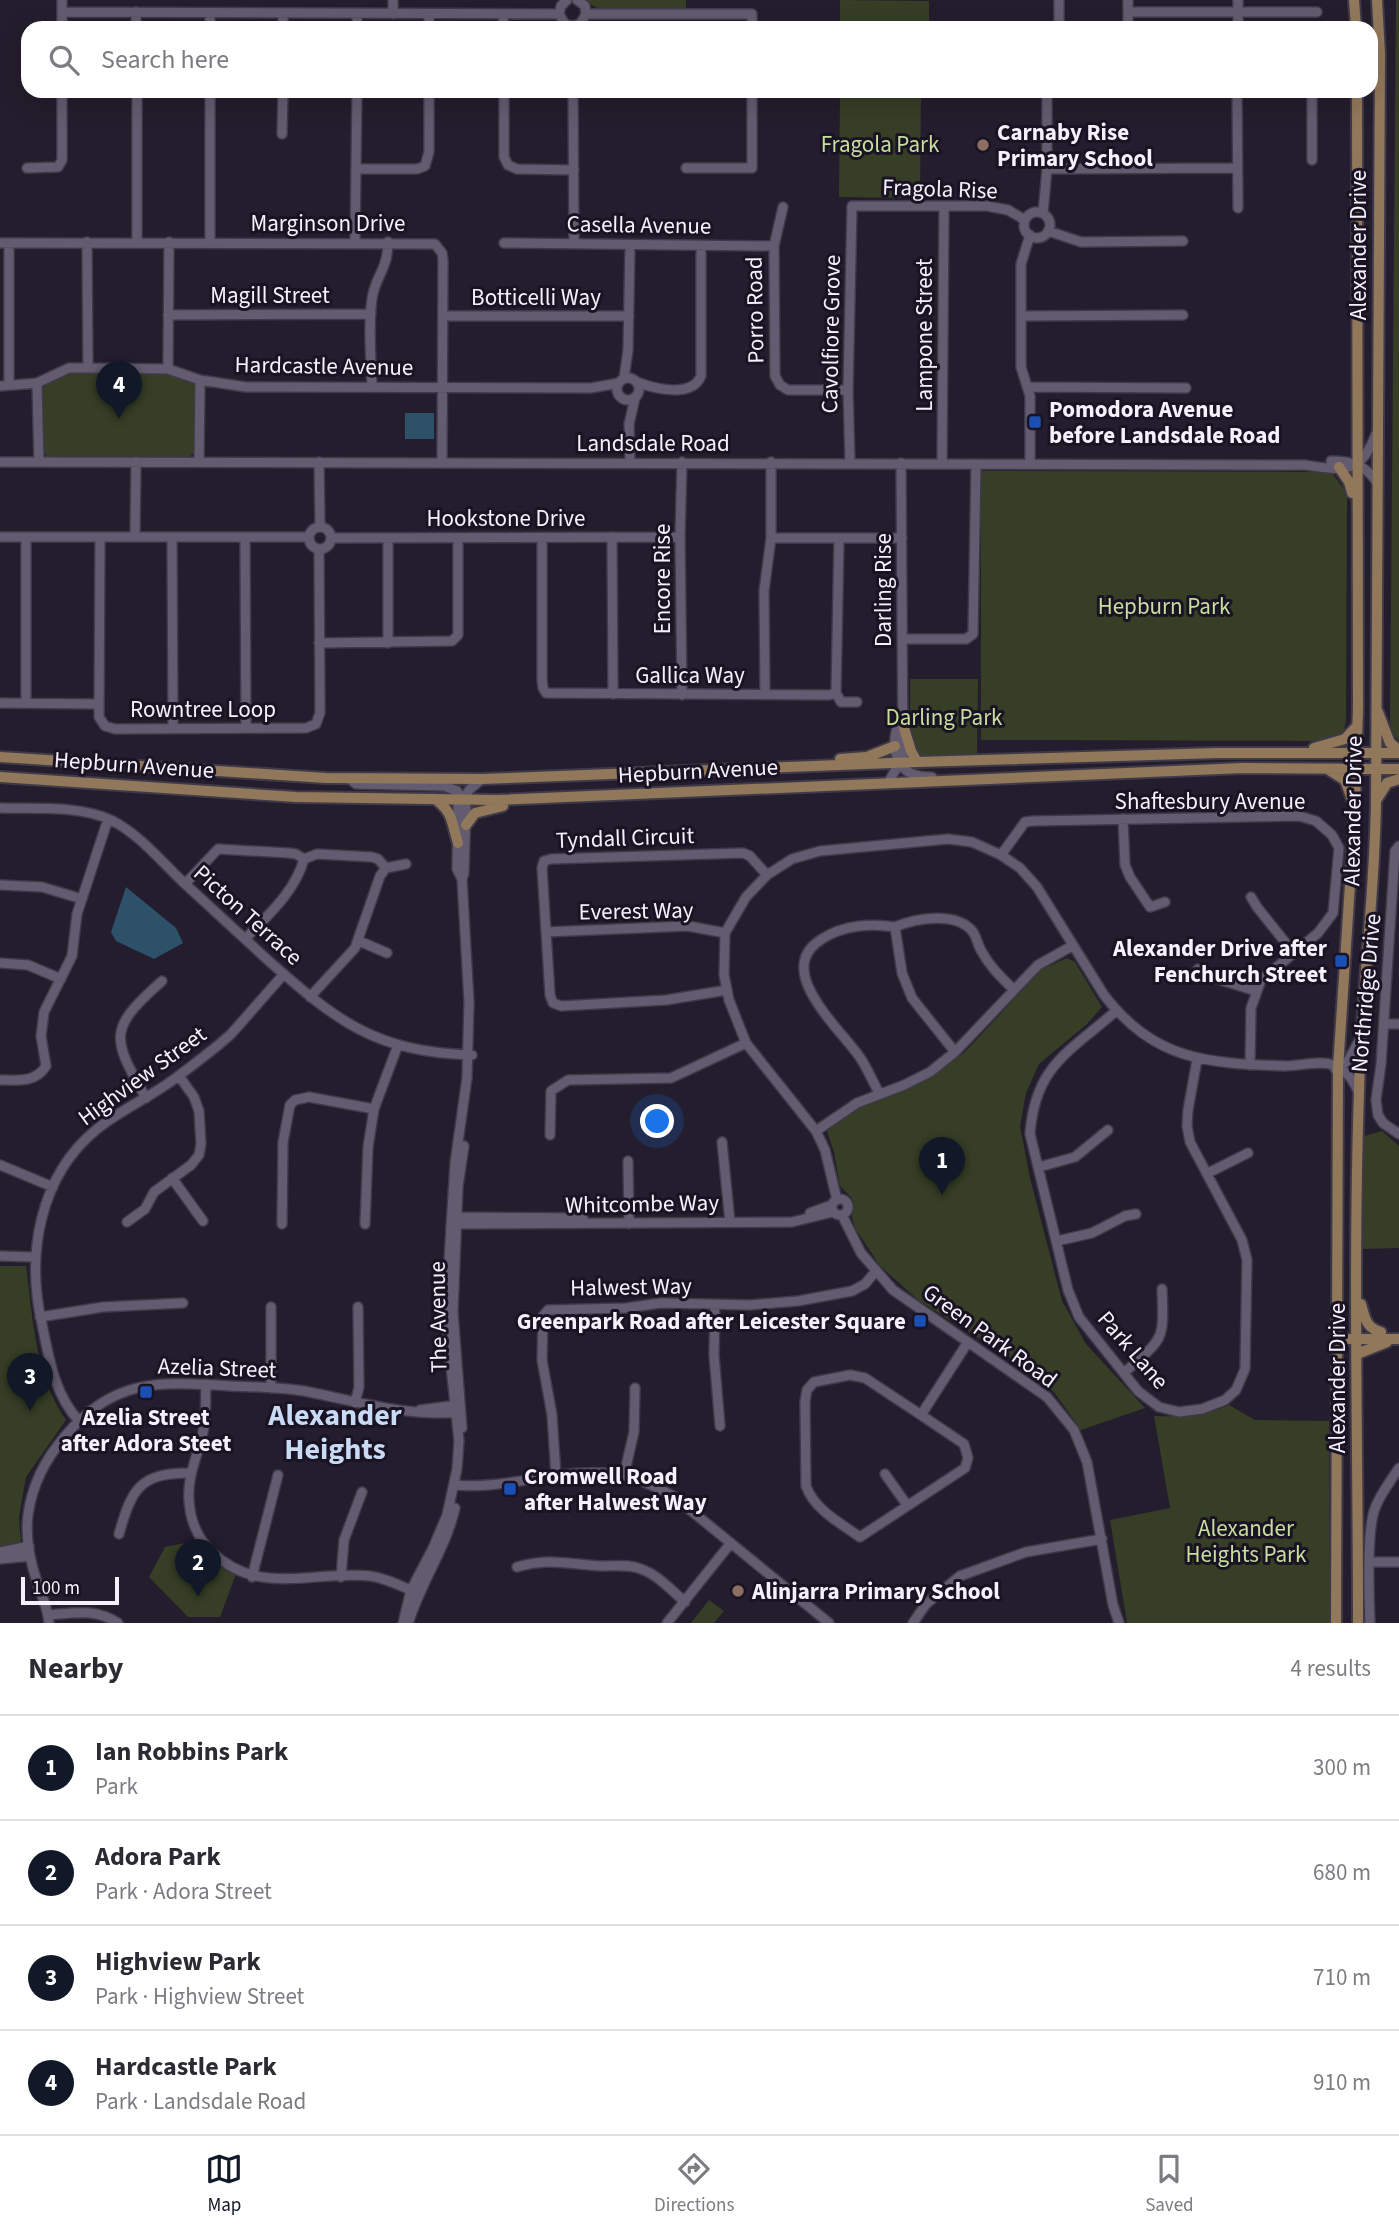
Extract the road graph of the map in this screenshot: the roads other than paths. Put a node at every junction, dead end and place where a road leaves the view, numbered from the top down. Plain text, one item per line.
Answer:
1 (62, 0) edge
2 (393, 0) edge
3 (567, 0) edge
4 (577, 0) edge
5 (1059, 0) edge
6 (1128, 0) edge
7 (1238, 0) edge
8 (1354, 0) edge
9 (1377, 0) edge
10 (62, 12) junction
11 (136, 12) junction
12 (1128, 12) junction
13 (1238, 12) junction
14 (1317, 12) dead end
15 (210, 13) junction
16 (283, 13) junction
17 (357, 14) junction
18 (393, 14) junction
19 (429, 14) junction
20 (503, 14) junction
21 (559, 14) junction
22 (586, 14) junction
23 (62, 21) edge
24 (136, 21) edge
25 (210, 21) edge
26 (283, 21) edge
27 (357, 21) edge
28 (429, 21) edge
29 (503, 21) edge
30 (563, 21) edge
31 (582, 21) edge
32 (752, 21) edge
33 (1059, 21) edge
34 (1128, 21) edge
35 (1238, 21) edge
36 (1356, 21) edge
37 (62, 98) edge
38 (136, 98) edge
39 (210, 98) edge
40 (283, 98) edge
41 (357, 98) edge
42 (429, 98) edge
43 (504, 98) edge
44 (573, 98) edge
45 (752, 98) edge
46 (1047, 98) edge
47 (1237, 98) edge
48 (1312, 98) edge
49 (1357, 98) edge
50 (282, 134) dead end
51 (1312, 160) dead end
52 (1237, 167) junction
53 (27, 168) dead end
54 (686, 168) dead end
55 (357, 169) junction
56 (1047, 169) junction
57 (574, 170) junction
58 (852, 206) joint
59 (944, 206) junction
60 (783, 207) dead end
61 (1238, 208) dead end
62 (1043, 213) junction
63 (1025, 220) junction
64 (1048, 231) junction
65 (1030, 235) junction
66 (1183, 241) dead end
67 (87, 242) junction
68 (137, 242) junction
69 (169, 242) junction
70 (210, 242) junction
71 (355, 242) junction
72 (388, 242) junction
73 (5, 243) edge
74 (504, 243) dead end
75 (573, 244) junction
76 (629, 245) junction
77 (701, 246) junction
78 (774, 246) junction
79 (371, 314) junction
80 (168, 315) junction
81 (1183, 315) dead end
82 (443, 316) junction
83 (1021, 316) junction
84 (629, 317) junction
85 (628, 350) junction
86 (88, 368) junction
87 (168, 369) junction
88 (200, 380) junction
89 (621, 381) junction
90 (636, 381) junction
91 (37, 383) junction
92 (5, 385) edge
93 (372, 387) junction
94 (443, 387) junction
95 (1027, 387) junction
96 (591, 388) junction
97 (665, 388) junction
98 (1186, 388) dead end
99 (848, 390) junction
100 (620, 395) junction
101 (636, 397) junction
102 (629, 424) junction
103 (1379, 426) junction
104 (136, 461) junction
105 (0, 462) edge
106 (39, 462) junction
107 (200, 462) junction
108 (319, 462) junction
109 (630, 462) junction
110 (682, 462) junction
111 (442, 463) junction
112 (771, 463) junction
113 (850, 463) junction
114 (901, 463) junction
115 (942, 464) junction
116 (975, 464) junction
117 (1030, 464) junction
118 (1305, 464) junction
119 (1356, 464) junction
120 (1339, 467) junction
121 (1378, 486) junction
122 (1356, 513) junction
123 (320, 526) junction
124 (0, 537) edge
125 (26, 537) junction
126 (100, 537) junction
127 (135, 537) junction
128 (173, 537) junction
129 (244, 537) junction
130 (308, 537) junction
131 (612, 537) junction
132 (680, 537) junction
133 (331, 538) junction
134 (388, 538) junction
135 (458, 538) junction
136 (542, 538) junction
137 (772, 538) junction
138 (902, 538) junction
139 (839, 539) junction
140 (319, 549) junction
141 (903, 639) junction
142 (319, 643) junction
143 (388, 643) junction
144 (836, 693) junction
145 (613, 694) junction
146 (682, 695) junction
147 (765, 695) junction
148 (857, 702) dead end
149 (0, 703) edge
150 (26, 703) junction
151 (99, 704) junction
152 (1376, 706) junction
153 (902, 723) junction
154 (1357, 726) junction
155 (173, 728) junction
156 (246, 728) junction
157 (895, 746) junction
158 (1302, 751) junction
159 (1356, 752) junction
160 (1375, 752) junction
161 (1399, 752) edge
162 (0, 757) edge
163 (917, 762) junction
164 (900, 763) junction
165 (1356, 767) junction
166 (782, 768) junction
167 (1323, 768) junction
168 (1375, 768) junction
169 (1399, 769) edge
170 (0, 777) edge
171 (350, 779) junction
172 (482, 779) junction
173 (1012, 779) junction
174 (1399, 779) edge
175 (888, 783) junction
176 (575, 798) junction
177 (435, 799) junction
178 (463, 800) junction
179 (1376, 800) junction
180 (0, 808) edge
181 (1355, 808) junction
182 (108, 819) junction
183 (1123, 819) junction
184 (466, 825) junction
185 (458, 843) junction
186 (1399, 846) edge
187 (1001, 855) junction
188 (304, 859) junction
189 (406, 864) dead end
190 (386, 867) junction
191 (767, 875) junction
192 (462, 879) junction
193 (185, 884) junction
194 (0, 885) edge
195 (1251, 897) dead end
196 (82, 900) junction
197 (1165, 902) dead end
198 (895, 927) junction
199 (1348, 927) junction
200 (1369, 929) junction
201 (546, 932) junction
202 (725, 933) junction
203 (1395, 938) edge
204 (245, 939) junction
205 (359, 941) junction
206 (1072, 946) junction
207 (1293, 952) junction
208 (387, 953) dead end
209 (0, 963) edge
210 (1198, 969) dead end
211 (284, 974) junction
212 (61, 979) junction
213 (162, 981) dead end
214 (727, 990) junction
215 (1014, 990) junction
216 (1256, 991) junction
217 (310, 997) junction
218 (1116, 1011) junction
219 (1384, 1024) junction
220 (1399, 1024) edge
221 (1360, 1040) junction
222 (746, 1043) junction
223 (398, 1045) junction
224 (955, 1052) junction
225 (470, 1055) junction
226 (1196, 1059) junction
227 (1250, 1065) junction
228 (1338, 1068) junction
229 (179, 1076) junction
230 (0, 1080) edge
231 (1359, 1091) junction
232 (878, 1093) junction
233 (146, 1098) junction
234 (374, 1109) junction
235 (1108, 1130) dead end
236 (816, 1131) junction
237 (1399, 1134) edge
238 (550, 1135) dead end
239 (722, 1142) dead end
240 (1248, 1153) dead end
241 (628, 1161) dead end
242 (0, 1165) edge
243 (1039, 1167) junction
244 (1208, 1173) junction
245 (173, 1178) junction
246 (53, 1187) junction
247 (836, 1208) junction
248 (1136, 1214) dead end
249 (729, 1219) junction
250 (202, 1221) dead end
251 (454, 1221) junction
252 (629, 1221) junction
253 (127, 1222) dead end
254 (282, 1224) dead end
255 (365, 1224) dead end
256 (1057, 1241) junction
257 (0, 1256) edge
258 (34, 1256) junction
259 (875, 1272) junction
260 (1161, 1289) dead end
261 (1357, 1292) junction
262 (183, 1303) dead end
263 (715, 1305) junction
264 (271, 1307) dead end
265 (358, 1307) dead end
266 (40, 1317) junction
267 (1381, 1332) junction
268 (1399, 1332) edge
269 (1357, 1335) junction
270 (1338, 1336) junction
271 (1399, 1340) edge
272 (968, 1342) junction
273 (1357, 1354) junction
274 (1125, 1372) junction
275 (206, 1384) junction
276 (271, 1388) junction
277 (635, 1388) dead end
278 (355, 1404) junction
279 (457, 1409) junction
280 (921, 1415) junction
281 (79, 1421) junction
282 (720, 1426) dead end
283 (1399, 1468) edge
284 (190, 1473) junction
285 (885, 1474) dead end
286 (278, 1475) dead end
287 (556, 1475) junction
288 (624, 1475) junction
289 (458, 1482) junction
290 (362, 1492) dead end
291 (907, 1505) junction
292 (119, 1534) dead end
293 (1102, 1539) junction
294 (730, 1544) junction
295 (29, 1551) junction
296 (0, 1552) edge
297 (0, 1559) edge
298 (1371, 1562) junction
299 (1399, 1562) edge
300 (517, 1567) dead end
301 (252, 1577) junction
302 (341, 1577) junction
303 (415, 1592) junction
304 (685, 1602) junction
305 (48, 1619) edge
306 (118, 1623) edge
307 (403, 1623) edge
308 (408, 1623) edge
309 (667, 1623) edge
310 (828, 1623) edge
311 (913, 1623) edge
312 (1119, 1623) edge
313 (1336, 1623) edge
314 (1358, 1623) edge
315 (1370, 1623) edge

1 - 10 street
2 - 18 street
3 - 21 street
4 - 22 street
5 - 33 street
6 - 12 street
7 - 13 street
8 - 36 main road
9 - 103 main road, Alexander Drive
10 - 11 street
10 - 23 street
11 - 15 street
11 - 24 street
12 - 13 street
12 - 34 street
13 - 14 street
13 - 35 street
15 - 16 street
15 - 25 street
16 - 17 street
16 - 26 street
17 - 18 street
17 - 27 street
18 - 19 street
19 - 20 street
19 - 28 street
20 - 21 street
20 - 29 street
21 - 30 street
22 - 31 street
22 - 32 street
37 - 53 street
38 - 68 street
39 - 70 street
40 - 50 street
41 - 55 street
42 - 55 street
43 - 57 street
44 - 57 street
45 - 54 street
46 - 56 street
47 - 52 street
48 - 51 street
49 - 119 main road, Alexander Drive
52 - 56 street
52 - 61 street
55 - 71 street
56 - 62 street
57 - 75 street
58 - 59 street, Fragola Rise
58 - 99 street, Cavolfiore Grove
59 - 63 street, Fragola Rise
59 - 115 street, Lampone Street
60 - 78 street, Porro Road
62 - 63 street
62 - 64 street
63 - 65 street
64 - 65 street
64 - 66 street
65 - 83 street
67 - 68 street, Marginson Drive
67 - 73 street, Marginson Drive
67 - 86 street
68 - 69 street, Marginson Drive
69 - 70 street, Marginson Drive
69 - 80 street
70 - 71 street, Marginson Drive
71 - 72 street, Marginson Drive
72 - 79 street
72 - 82 street, Marginson Drive
73 - 92 street
74 - 75 street, Casella Avenue
75 - 76 street, Casella Avenue
76 - 77 street, Casella Avenue
76 - 84 street
77 - 78 street, Casella Avenue
77 - 97 street
78 - 99 street, Porro Road
79 - 80 street, Magill Street
79 - 93 street
80 - 87 street
81 - 83 street
82 - 84 street, Botticelli Way
82 - 94 street, Marginson Drive
83 - 95 street
84 - 85 street
85 - 89 street
85 - 90 street
86 - 87 street, Hardcastle Avenue
86 - 91 street, Hardcastle Avenue
87 - 88 street, Hardcastle Avenue
88 - 93 street, Hardcastle Avenue
88 - 107 street
89 - 90 street
89 - 96 street
89 - 100 street
90 - 97 street
90 - 101 street
91 - 92 street, Hardcastle Avenue
91 - 106 street
93 - 94 street, Hardcastle Avenue
94 - 96 street, Hardcastle Avenue
94 - 111 street, Marginson Drive
95 - 98 street
95 - 117 street
96 - 100 street
97 - 101 street
99 - 113 street, Cavolfiore Grove
100 - 101 street
100 - 102 street
101 - 102 street
102 - 109 street
103 - 119 street
103 - 121 main road, Alexander Drive
104 - 106 street, Landsdale Road
104 - 107 street, Landsdale Road
104 - 127 street
105 - 106 street, Landsdale Road
107 - 108 street, Landsdale Road
108 - 111 street, Landsdale Road
108 - 123 street
109 - 110 street, Landsdale Road
109 - 111 street, Landsdale Road
110 - 112 street, Landsdale Road
110 - 132 street, Encore Rise
112 - 113 street, Landsdale Road
112 - 137 street
113 - 114 street, Landsdale Road
114 - 115 street, Landsdale Road
114 - 138 street, Darling Rise
115 - 116 street, Landsdale Road
116 - 117 street, Landsdale Road
116 - 141 street
117 - 118 street, Landsdale Road
118 - 119 street, Landsdale Road
118 - 120 street, Landsdale Road
119 - 120 street, Landsdale Road
119 - 121 street
119 - 122 main road, Alexander Drive
120 - 122 main road
121 - 152 main road, Alexander Drive
122 - 154 main road, Alexander Drive
123 - 130 street
123 - 133 street
124 - 125 street
125 - 126 street
125 - 150 street
126 - 127 street
126 - 151 street, Rowntree Loop
127 - 128 street
128 - 129 street
128 - 155 street
129 - 130 street
129 - 156 street
130 - 140 street
131 - 132 street, Hookstone Drive
131 - 136 street, Hookstone Drive
131 - 145 street
132 - 146 street, Encore Rise
133 - 134 street, Hookstone Drive
133 - 140 street
134 - 135 street, Hookstone Drive
134 - 143 street
135 - 136 street, Hookstone Drive
135 - 143 street
136 - 145 street, Gallica Way
137 - 139 street
137 - 147 street
138 - 139 street
138 - 141 street, Darling Rise
139 - 144 street
140 - 142 street, Rowntree Loop
141 - 153 street, Darling Rise
142 - 143 street
142 - 156 street, Rowntree Loop
144 - 147 street, Gallica Way
144 - 148 street
145 - 146 street, Gallica Way
146 - 147 street, Gallica Way
149 - 150 street
150 - 151 street
151 - 155 street, Rowntree Loop
152 - 160 main road, Alexander Drive
152 - 161 main road
153 - 157 street, Darling Rise
153 - 163 main road
153 - 164 street, Darling Rise
154 - 158 main road
154 - 159 main road, Alexander Drive
155 - 156 street, Rowntree Loop
157 - 164 street, Darling Rise
157 - 166 main road
158 - 159 main road, Hepburn Avenue
158 - 163 main road, Hepburn Avenue
159 - 160 main road, Hepburn Avenue
159 - 165 main road, Alexander Drive
160 - 161 main road, Hepburn Avenue
160 - 168 main road, Alexander Drive
162 - 171 main road, Hepburn Avenue
163 - 164 main road, Hepburn Avenue
164 - 166 main road, Hepburn Avenue
164 - 173 street
164 - 175 street, Darling Rise
165 - 167 main road, Hepburn Avenue
165 - 168 main road, Hepburn Avenue
165 - 181 main road, Alexander Drive
166 - 172 main road, Hepburn Avenue
167 - 173 main road, Hepburn Avenue
167 - 181 main road
168 - 169 main road, Hepburn Avenue
168 - 179 main road, Alexander Drive
170 - 177 main road, Hepburn Avenue
171 - 172 main road, Hepburn Avenue
171 - 178 street
172 - 178 street
173 - 175 main road, Hepburn Avenue
174 - 179 main road
175 - 176 main road, Hepburn Avenue
176 - 178 main road, Hepburn Avenue
176 - 184 main road
177 - 178 main road, Hepburn Avenue
177 - 185 main road
178 - 184 street, The Avenue
178 - 185 street, The Avenue
179 - 200 main road, Alexander Drive
180 - 182 street, Picton Terrace
181 - 199 main road, Alexander Drive
182 - 193 street, Picton Terrace
182 - 196 street
183 - 187 street, Shaftesbury Avenue
183 - 197 street
183 - 207 street, Shaftesbury Avenue
184 - 192 street, The Avenue
185 - 192 street, The Avenue
186 - 203 street, Northridge Drive
187 - 191 street
187 - 206 street
188 - 190 street
188 - 193 street
188 - 204 street
189 - 190 street
190 - 205 street
191 - 201 street, Tyndall Circuit
191 - 202 street
192 - 225 street, The Avenue
193 - 204 street, Picton Terrace
194 - 196 street
195 - 207 street
196 - 212 street
198 - 215 street
198 - 224 street
198 - 232 street
199 - 200 main road
199 - 228 main road, Alexander Drive
200 - 221 main road, Alexander Drive
201 - 202 street, Everest Way
201 - 214 street, Tyndall Circuit
202 - 214 street, Green Park Road
203 - 219 street, Northridge Drive
204 - 211 street, Picton Terrace
205 - 208 street
205 - 217 street
206 - 215 street
206 - 218 street
207 - 216 street, Shaftesbury Avenue
209 - 212 street
210 - 216 street
211 - 217 street, Picton Terrace
211 - 229 street, Highview Street
212 - 230 street
213 - 233 street
214 - 222 street, Green Park Road
215 - 224 street
216 - 227 street
217 - 223 street, Picton Terrace
218 - 226 street
218 - 243 street, Park Lane
219 - 220 street
219 - 237 street, Northridge Drive
221 - 228 street
221 - 231 main road, Alexander Drive
222 - 236 street, Green Park Road
222 - 238 street
223 - 225 street, Picton Terrace
223 - 234 street
224 - 232 street
225 - 251 street, The Avenue
226 - 227 street
226 - 244 street, Park Lane
227 - 228 street
228 - 231 street
228 - 270 main road, Alexander Drive
229 - 233 street, Highview Street
229 - 245 street
231 - 261 main road, Alexander Drive
232 - 236 street
233 - 246 street, Highview Street
234 - 254 street
234 - 255 street
235 - 243 street
236 - 247 street, Green Park Road
239 - 249 street
240 - 244 street
241 - 252 street
242 - 246 street
243 - 256 street, Park Lane
244 - 274 street, Park Lane
245 - 250 street
245 - 253 street
246 - 258 street, Highview Street
247 - 249 street, Whitcombe Way
247 - 259 street, Green Park Road
248 - 256 street
249 - 252 street, Whitcombe Way
251 - 252 street, Whitcombe Way
251 - 279 street, The Avenue
256 - 274 street, Park Lane
257 - 258 street
258 - 266 street, Highview Street
259 - 263 street, Halwest Way
259 - 272 street, Green Park Road
260 - 274 street
261 - 267 main road
261 - 269 main road, Alexander Drive
262 - 266 street
263 - 282 street
263 - 287 street, Halwest Way
264 - 276 street
265 - 278 street
266 - 281 street, Highview Street
267 - 268 main road
267 - 269 main road
269 - 270 main road
269 - 271 main road
269 - 273 main road, Alexander Drive
270 - 313 main road, Alexander Drive
271 - 273 main road
272 - 280 street
272 - 293 street, Green Park Road
273 - 314 main road, Alexander Drive
275 - 276 street, Azelia Street
275 - 281 street, Azelia Street
275 - 284 street
276 - 278 street, Azelia Street
277 - 288 street
278 - 279 street, Azelia Street
279 - 289 street, The Avenue
280 - 291 street
280 - 291 street
281 - 295 street, Azelia Street
283 - 298 street
284 - 292 street
284 - 301 street
285 - 291 street
286 - 301 street
287 - 288 street
287 - 289 street
288 - 294 street
289 - 303 street, The Avenue
290 - 302 street
293 - 311 street
293 - 312 street, Green Park Road
294 - 304 street
294 - 310 street
295 - 296 street
295 - 297 street
295 - 305 street, Azelia Street
298 - 299 street
298 - 315 street
300 - 304 street
301 - 302 street
302 - 303 street
303 - 307 street, The Avenue
303 - 308 street, The Avenue
304 - 309 street
305 - 306 street

